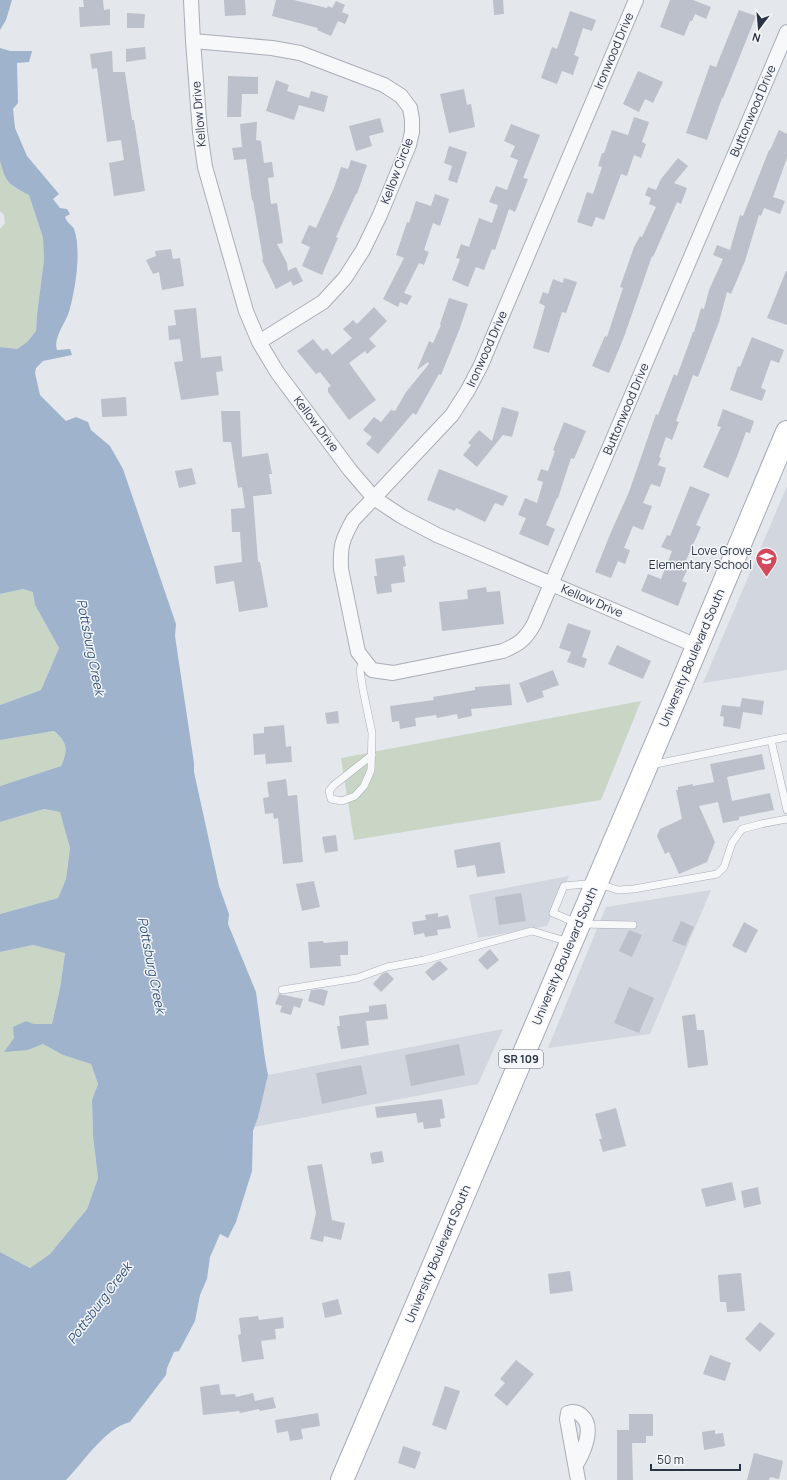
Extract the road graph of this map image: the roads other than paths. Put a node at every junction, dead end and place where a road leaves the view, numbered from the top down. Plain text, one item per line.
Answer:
1 (191, 0) edge
2 (636, 0) edge
3 (787, 32) edge
4 (193, 41) junction
5 (259, 342) junction
6 (787, 432) edge
7 (374, 498) junction
8 (551, 583) junction
9 (697, 646) junction
10 (363, 658) junction
11 (372, 670) joint
12 (787, 737) edge
13 (772, 740) junction
14 (372, 755) junction
15 (647, 766) junction
16 (787, 810) edge
17 (787, 819) edge
18 (596, 883) junction
19 (633, 925) dead end
20 (575, 933) junction
21 (282, 990) dead end
22 (576, 1465) dead end
23 (342, 1480) edge
24 (578, 1480) edge

1 - 4 street, Kellow Drive
2 - 7 street, Ironwood Drive
3 - 8 street, Buttonwood Drive
4 - 5 street, Kellow Drive
4 - 5 street, Kellow Circle
5 - 7 street, Kellow Drive
6 - 9 main road, University Boulevard South / SR 109
7 - 8 street, Kellow Drive
7 - 10 street, Ironwood Drive
8 - 9 street, Kellow Drive
8 - 11 street, Buttonwood Drive
9 - 15 main road, University Boulevard South / SR 109
10 - 11 street, Ironwood Drive
10 - 14 lane
12 - 13 lane
13 - 15 lane
13 - 16 lane
14 - 14 lane
15 - 18 main road, University Boulevard South / SR 109
17 - 18 lane
18 - 20 main road, University Boulevard South / SR 109
19 - 20 lane
20 - 21 lane
20 - 23 main road, University Boulevard South / SR 109
22 - 24 street

